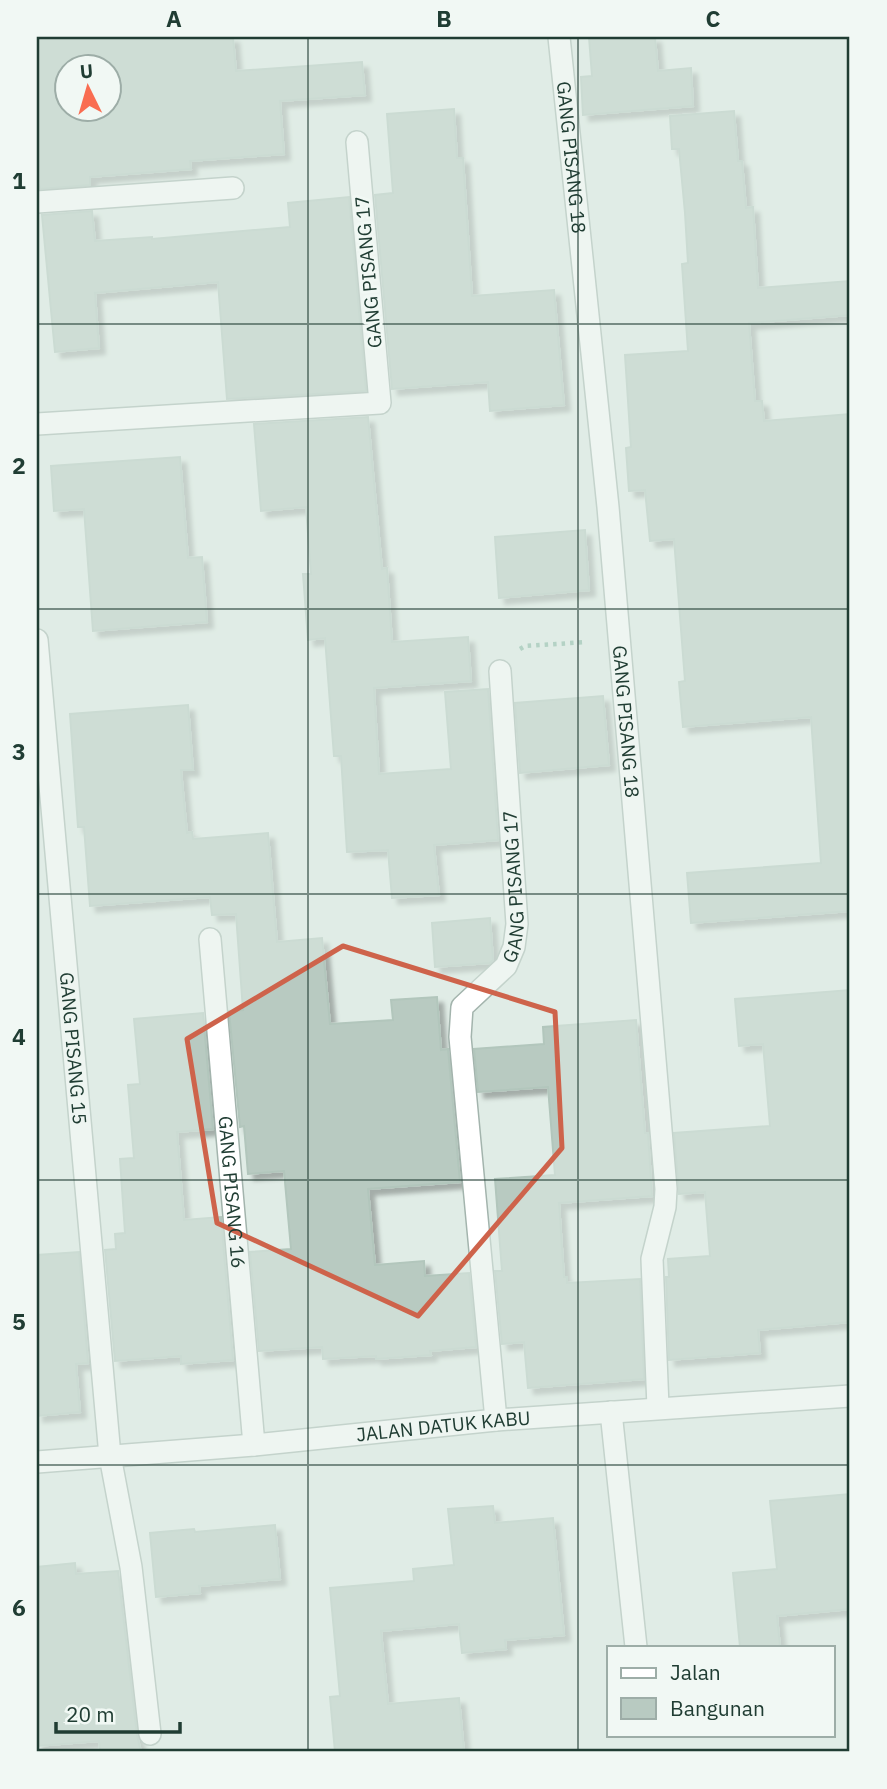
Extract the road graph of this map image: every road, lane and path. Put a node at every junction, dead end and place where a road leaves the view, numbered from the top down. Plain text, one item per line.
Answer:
1 (559, 37) edge
2 (357, 142) dead end
3 (233, 188) dead end
4 (37, 202) edge
5 (37, 424) edge
6 (620, 639) junction
7 (37, 640) edge
8 (500, 671) joint
9 (210, 939) dead end
10 (850, 1396) edge
11 (658, 1407) junction
12 (611, 1412) junction
13 (496, 1420) junction
14 (254, 1445) junction
15 (110, 1456) junction
16 (37, 1462) edge
17 (636, 1646) edge
18 (150, 1734) dead end

1 - 6 street, GANG PISANG 18
2 - 5 street, GANG PISANG 17
3 - 4 street
6 - 8 path
6 - 11 street, GANG PISANG 18
7 - 15 street, GANG PISANG 15
8 - 13 street, GANG PISANG 17
9 - 14 street, GANG PISANG 16
10 - 11 street, JALAN DATUK KABU
11 - 12 street, JALAN DATUK KABU
12 - 13 street, JALAN DATUK KABU
12 - 17 street
13 - 14 street, JALAN DATUK KABU
14 - 15 street, JALAN DATUK KABU
15 - 16 street, JALAN DATUK KABU
15 - 18 street, GANG PISANG 15

